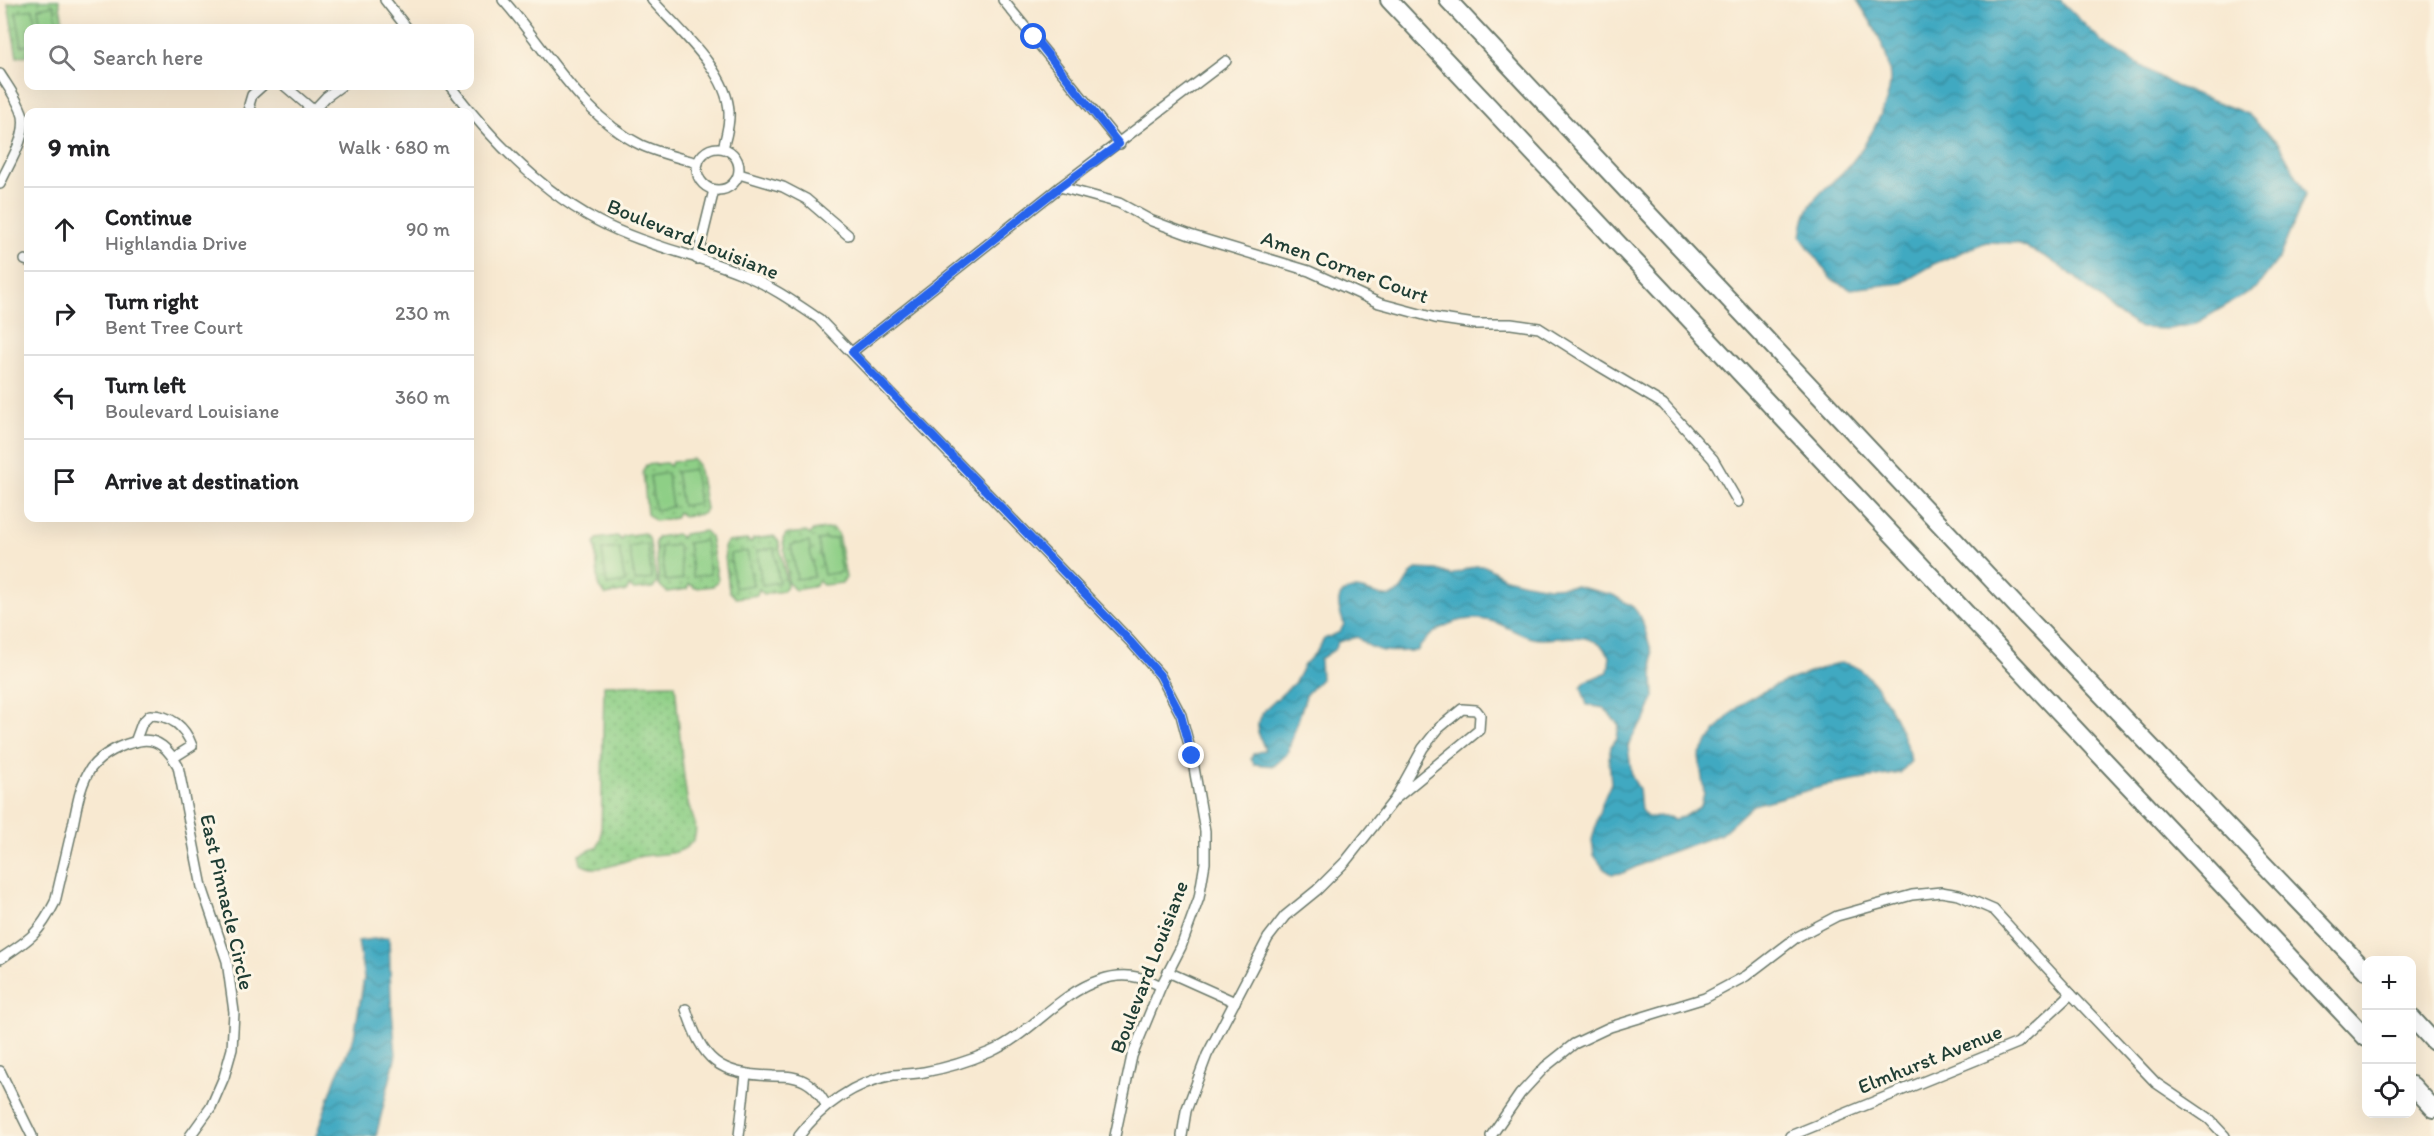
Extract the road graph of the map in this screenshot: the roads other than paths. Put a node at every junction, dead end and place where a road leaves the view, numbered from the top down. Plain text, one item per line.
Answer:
1 (385, 0) edge
2 (503, 0) edge
3 (652, 0) edge
4 (1004, 0) edge
5 (1389, 0) edge
6 (1448, 0) edge
7 (404, 24) edge
8 (1226, 61) dead end
9 (0, 74) edge
10 (258, 90) edge
11 (289, 90) edge
12 (335, 90) edge
13 (453, 90) edge
14 (250, 108) edge
15 (310, 108) edge
16 (316, 108) edge
17 (467, 108) edge
18 (474, 117) edge
19 (1119, 144) junction
20 (723, 148) junction
21 (698, 163) junction
22 (739, 174) junction
23 (0, 184) edge
24 (1060, 187) junction
25 (714, 190) junction
26 (848, 235) dead end
27 (697, 258) junction
28 (852, 352) junction
29 (1738, 502) dead end
30 (135, 742) junction
31 (173, 758) junction
32 (1395, 799) junction
33 (0, 958) edge
34 (2362, 966) edge
35 (1168, 972) junction
36 (1161, 986) junction
37 (2071, 994) junction
38 (1235, 1002) junction
39 (686, 1009) dead end
40 (2416, 1022) edge
41 (2362, 1033) edge
42 (2434, 1042) edge
43 (0, 1071) edge
44 (747, 1074) junction
45 (2416, 1089) edge
46 (827, 1106) junction
47 (2434, 1108) edge
48 (32, 1136) edge
49 (190, 1136) edge
50 (739, 1136) edge
51 (799, 1136) edge
52 (1116, 1136) edge
53 (1182, 1136) edge
54 (1491, 1136) edge
55 (1790, 1136) edge
56 (2225, 1136) edge

1 - 7 street
2 - 21 street
3 - 20 street
4 - 19 street
5 - 41 highway
6 - 34 highway
8 - 19 street
9 - 23 street
10 - 14 street
11 - 15 street
12 - 16 street
13 - 17 street, Boulevard Louisiane
18 - 27 street, Boulevard Louisiane
19 - 24 street
20 - 21 street
20 - 22 street
21 - 25 street
22 - 25 street
22 - 26 street
24 - 28 street
24 - 29 street, Amen Corner Court
25 - 27 street
27 - 28 street, Boulevard Louisiane
28 - 35 street, Boulevard Louisiane
30 - 31 street, East Pinnacle Circle
30 - 31 street
30 - 33 street
31 - 49 street, East Pinnacle Circle
32 - 32 street
32 - 38 street
35 - 36 street, Boulevard Louisiane
35 - 38 street
36 - 46 street
36 - 52 street, Boulevard Louisiane
37 - 54 street
37 - 55 street, Elmhurst Avenue
37 - 56 street
38 - 53 street
39 - 44 street
40 - 42 highway
43 - 48 street
44 - 46 street
44 - 50 street
45 - 47 highway
46 - 51 street

